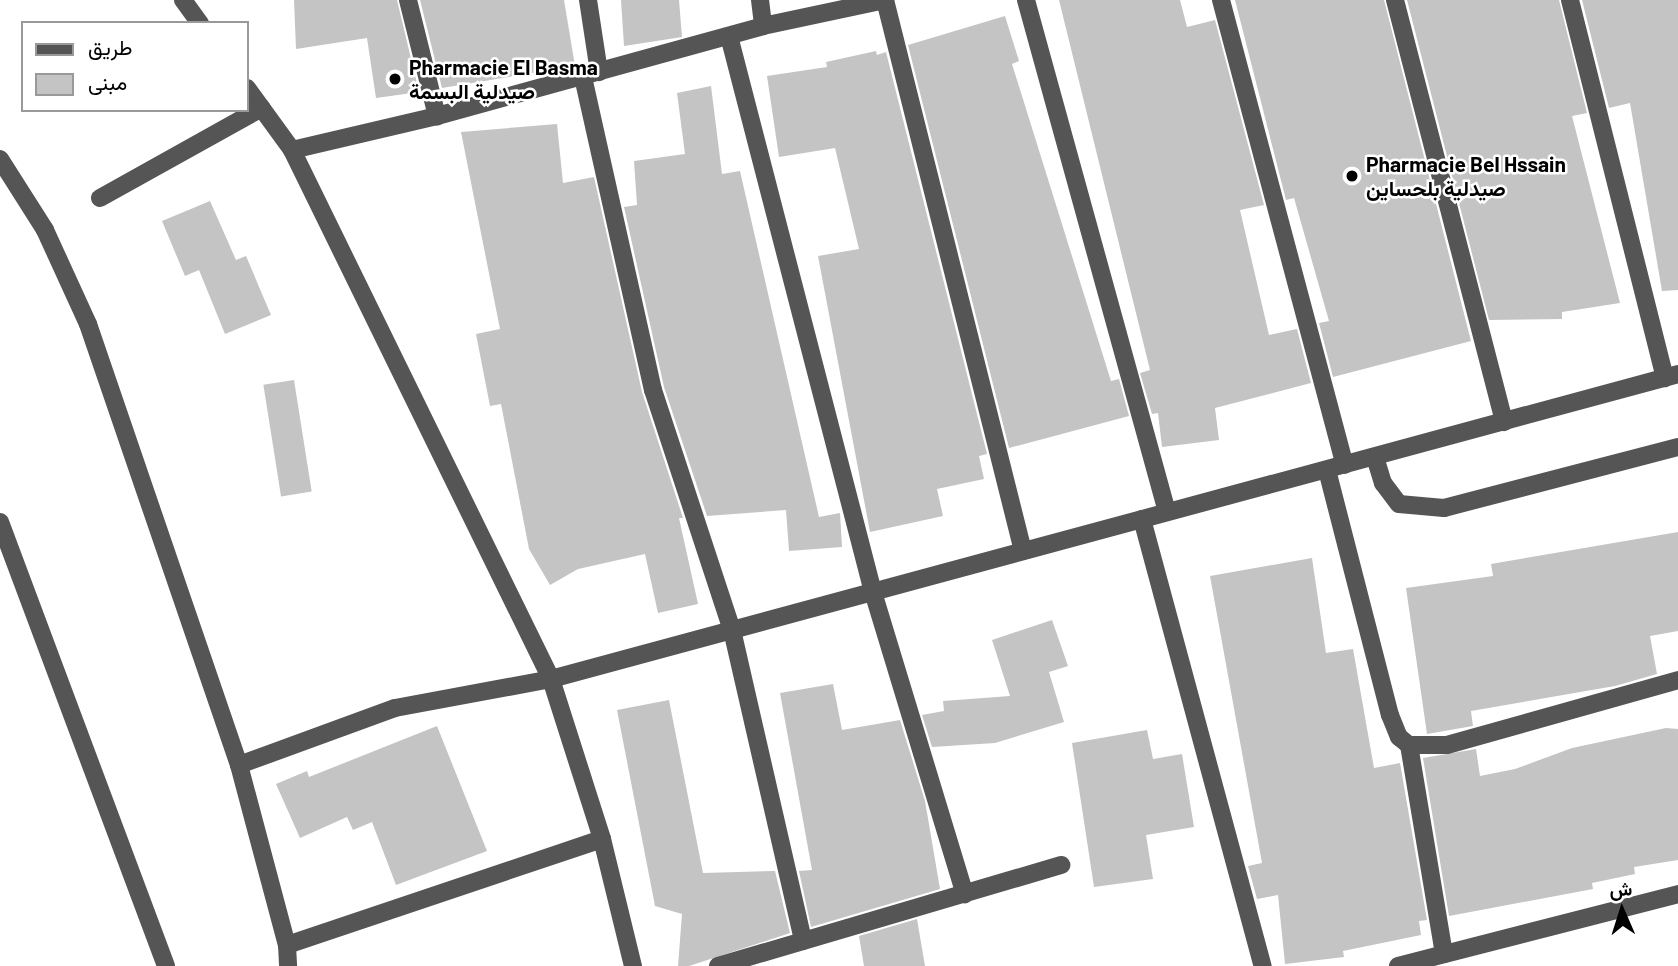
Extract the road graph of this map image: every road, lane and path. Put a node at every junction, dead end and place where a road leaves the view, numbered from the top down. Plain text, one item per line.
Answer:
1 (183, 0) edge
2 (408, 0) edge
3 (588, 0) edge
4 (760, 0) edge
5 (885, 0) edge
6 (1027, 0) edge
7 (1221, 0) edge
8 (1395, 0) edge
9 (1570, 0) edge
10 (199, 21) edge
11 (763, 26) junction
12 (729, 36) junction
13 (591, 74) junction
14 (248, 89) edge
15 (262, 108) junction
16 (437, 116) junction
17 (292, 150) junction
18 (0, 159) edge
19 (100, 198) dead end
20 (1672, 376) edge
21 (1504, 422) junction
22 (1678, 447) edge
23 (1375, 457) junction
24 (1345, 465) junction
25 (1327, 470) junction
26 (1167, 512) junction
27 (1142, 519) junction
28 (0, 522) edge
29 (1023, 551) junction
30 (873, 592) junction
31 (732, 630) junction
32 (551, 679) junction
33 (1678, 680) edge
34 (1409, 745) junction
35 (239, 765) junction
36 (602, 839) junction
37 (1061, 865) dead end
38 (965, 894) junction
39 (1678, 894) edge
40 (803, 941) junction
41 (287, 944) junction
42 (1444, 954) junction
43 (166, 966) edge
44 (288, 966) edge
45 (633, 966) edge
46 (718, 966) edge
47 (1263, 966) edge
48 (1398, 966) edge

1 - 10 street
2 - 16 street
3 - 13 street
4 - 11 street
5 - 11 street
5 - 29 street
6 - 26 street
7 - 24 street
8 - 21 street
9 - 20 street
11 - 12 street
12 - 13 street
12 - 30 street
13 - 16 street
13 - 31 street
14 - 15 street
15 - 17 street
15 - 19 street
16 - 17 street
17 - 32 street
18 - 35 street
20 - 21 street
21 - 23 street
22 - 23 street
23 - 24 street
24 - 25 street
25 - 26 street
25 - 34 street
26 - 27 street
27 - 29 street
27 - 47 street
28 - 43 street
29 - 30 street
30 - 31 street
30 - 38 street
31 - 32 street
31 - 40 street
32 - 35 street
32 - 36 street
33 - 34 street
34 - 42 street
35 - 41 street
36 - 41 street
36 - 45 street
37 - 38 street
38 - 40 street
39 - 42 street
40 - 46 street
41 - 44 street
42 - 48 street

